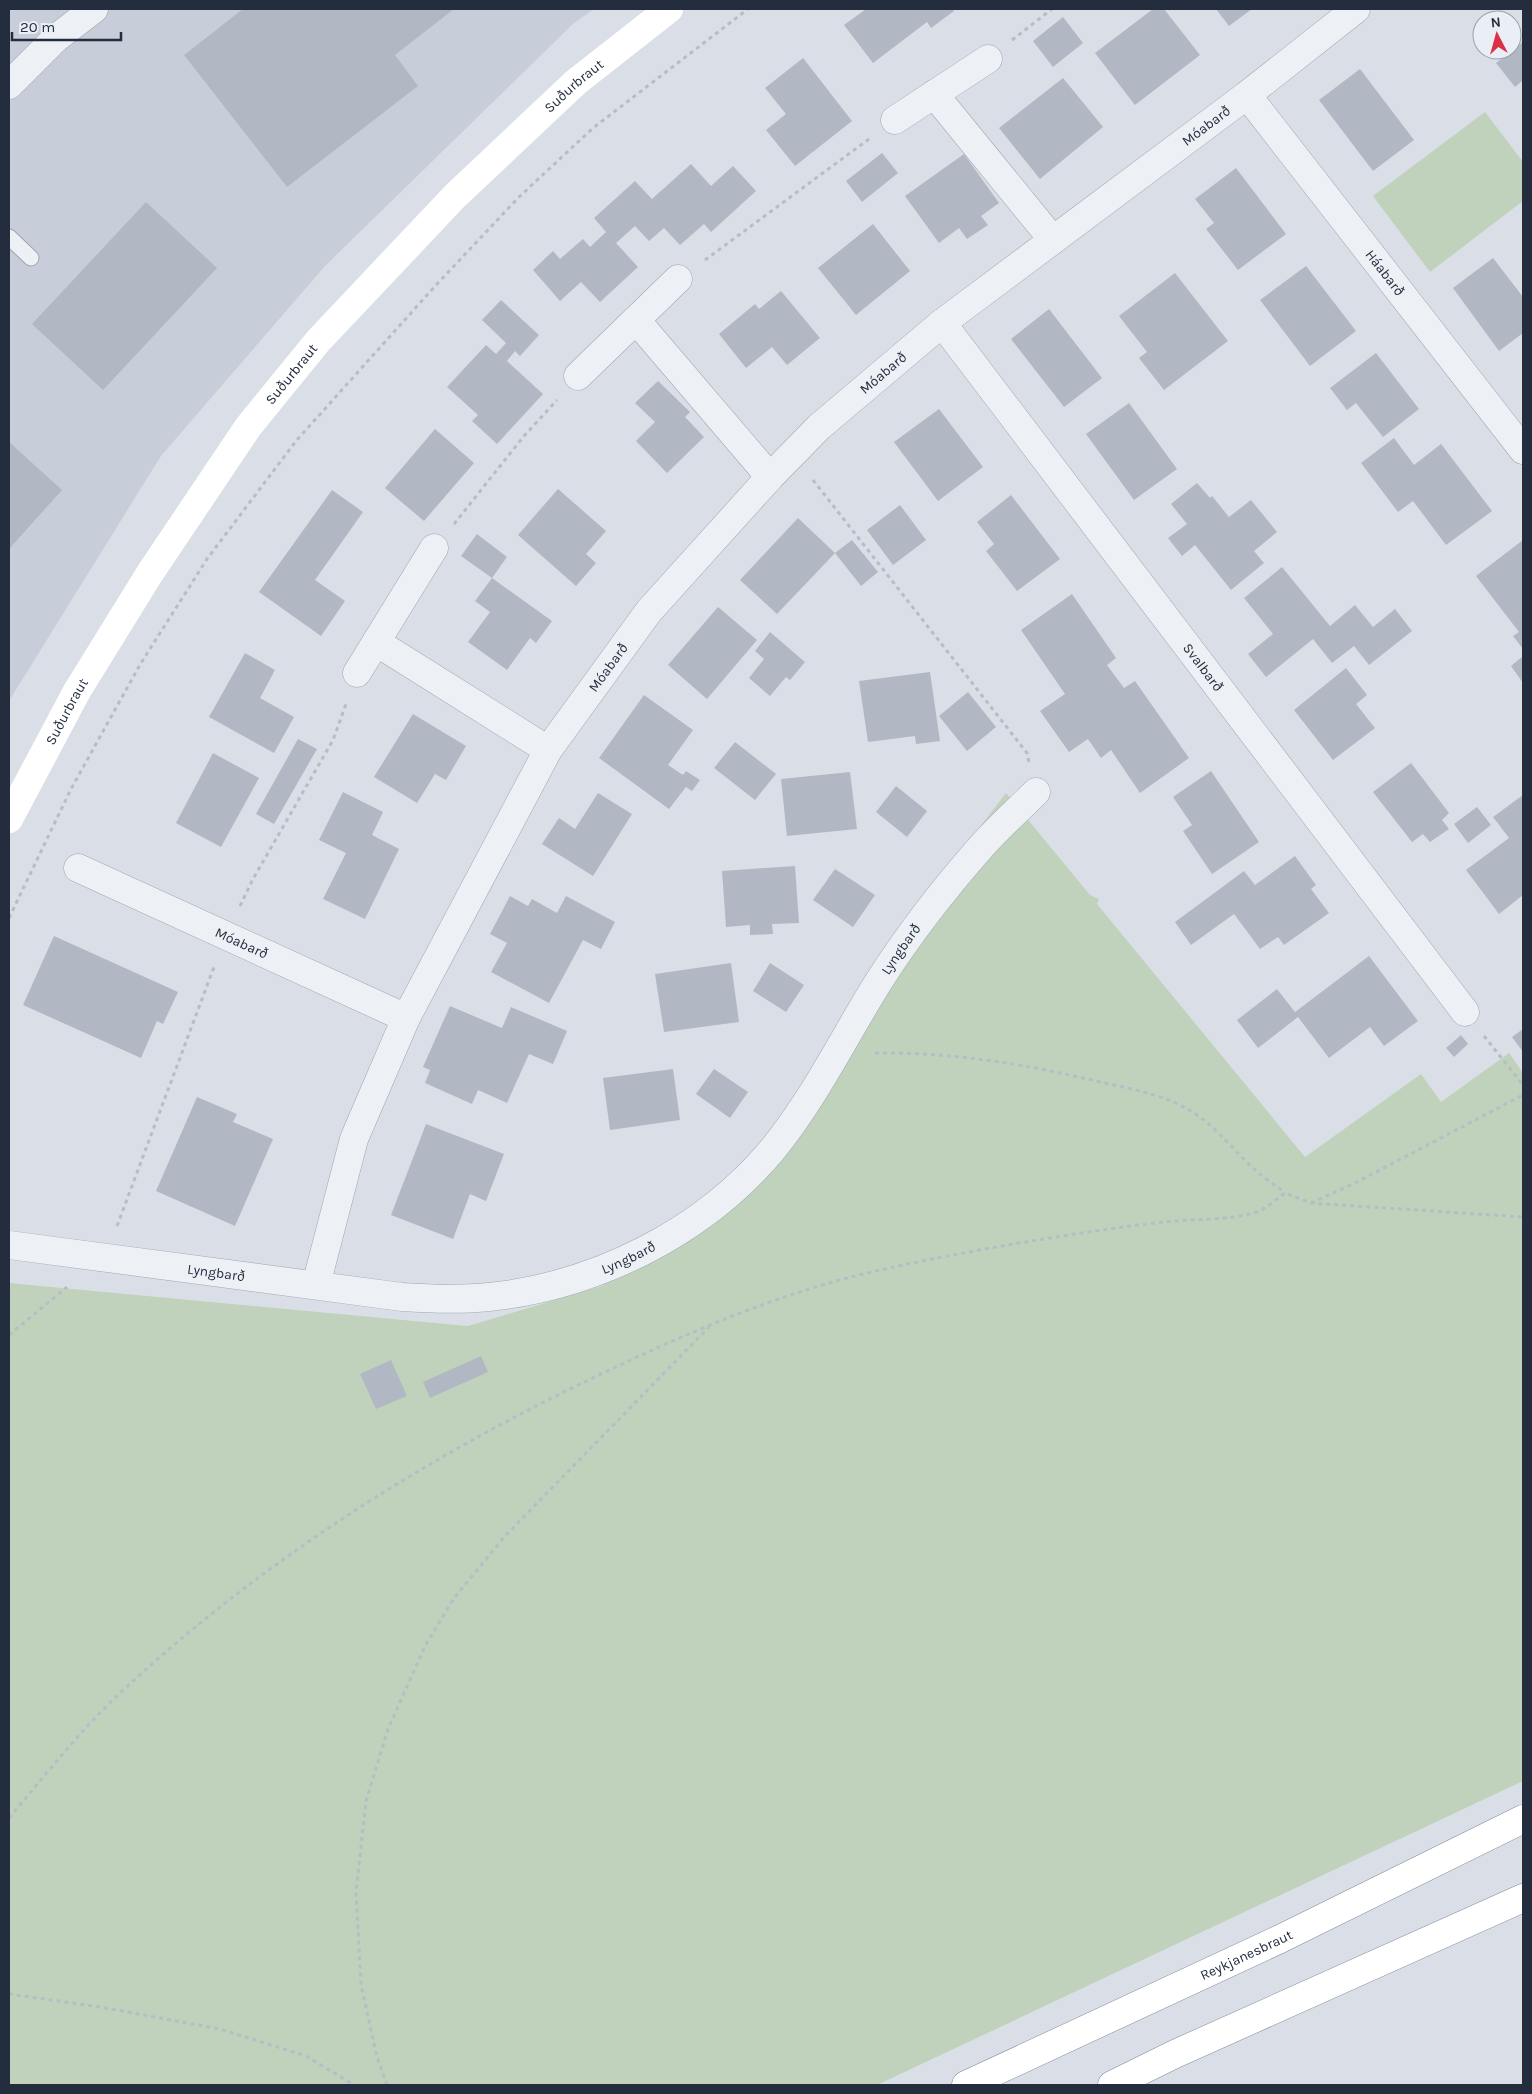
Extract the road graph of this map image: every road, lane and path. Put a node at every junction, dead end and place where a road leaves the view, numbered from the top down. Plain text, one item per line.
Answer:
1 (94, 9) edge
2 (669, 9) edge
3 (748, 9) edge
4 (1052, 9) edge
5 (1356, 9) edge
6 (988, 59) joint
7 (9, 85) edge
8 (934, 94) junction
9 (1247, 94) junction
10 (896, 120) joint
11 (9, 237) edge
12 (1053, 240) junction
13 (31, 258) dead end
14 (678, 279) joint
15 (636, 320) junction
16 (942, 323) junction
17 (578, 376) joint
18 (1523, 450) edge
19 (793, 454) junction
20 (770, 477) junction
21 (434, 548) joint
22 (376, 642) junction
23 (357, 673) joint
24 (548, 750) junction
25 (1036, 792) joint
26 (9, 819) edge
27 (78, 868) dead end
28 (9, 918) edge
29 (226, 936) junction
30 (1465, 1012) joint
31 (406, 1018) junction
32 (837, 1053) junction
33 (1523, 1084) edge
34 (1523, 1095) edge
35 (1286, 1193) junction
36 (1311, 1203) junction
37 (1523, 1217) edge
38 (9, 1245) edge
39 (104, 1258) junction
40 (316, 1285) junction
41 (711, 1324) junction
42 (9, 1335) edge
43 (9, 1818) edge
44 (1523, 1819) edge
45 (1523, 1898) edge
46 (9, 1994) edge
47 (354, 2085) edge
48 (387, 2085) edge
49 (966, 2085) edge
50 (1112, 2085) edge

1 - 7 street
2 - 26 main road, Suðurbraut
3 - 28 path
4 - 6 path
5 - 9 street, Móabarð
6 - 8 street
8 - 10 street
8 - 12 street
9 - 12 street, Móabarð
9 - 18 street, Háabarð
10 - 14 path
11 - 13 lane
12 - 16 street, Móabarð
14 - 15 street
15 - 17 street
15 - 20 street
16 - 19 street, Móabarð
16 - 30 street, Svalbarð
17 - 21 path
19 - 20 street, Móabarð
19 - 25 path
20 - 24 street, Móabarð
21 - 22 street
22 - 23 street
22 - 24 street
23 - 29 path
24 - 31 street, Móabarð
25 - 32 street, Lyngbarð
27 - 29 street, Móabarð
29 - 31 street, Móabarð
29 - 39 path
30 - 33 path
31 - 40 street, Móabarð
32 - 35 path
32 - 40 street, Lyngbarð
34 - 36 path
35 - 36 path
35 - 41 path
36 - 37 path
38 - 39 street, Lyngbarð
39 - 40 street, Lyngbarð
39 - 42 path
41 - 43 path
41 - 48 path
44 - 49 main road, Reykjanesbraut
45 - 50 main road
46 - 47 path

